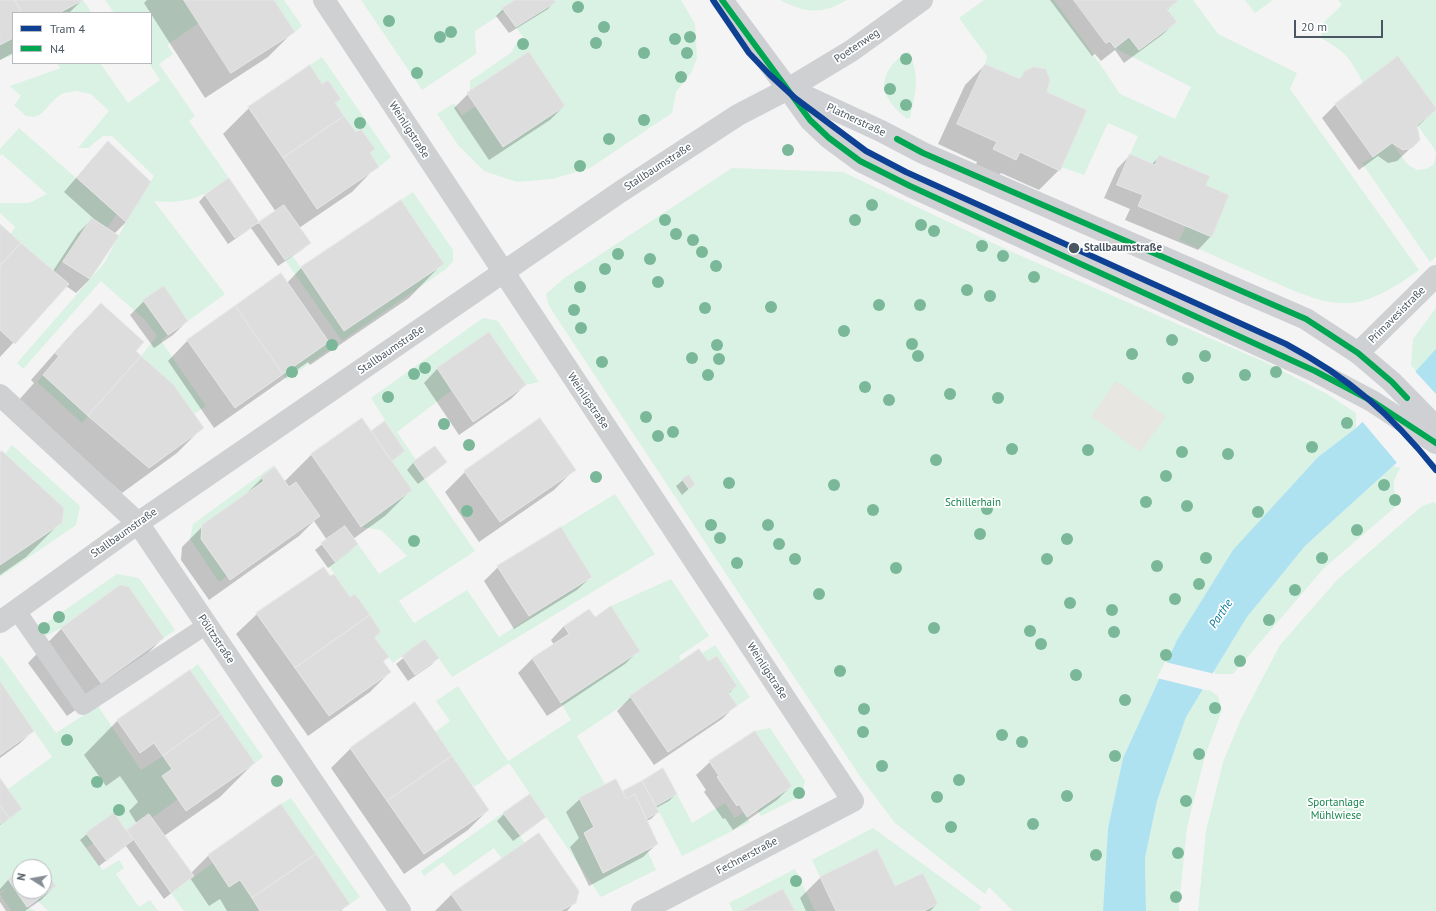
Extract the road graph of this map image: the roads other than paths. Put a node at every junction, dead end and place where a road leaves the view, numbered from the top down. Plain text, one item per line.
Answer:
1 (324, 0) edge
2 (722, 0) edge
3 (922, 0) edge
4 (788, 89) junction
5 (503, 273) junction
6 (1436, 276) edge
7 (1358, 353) junction
8 (0, 395) edge
9 (1435, 437) edge
10 (138, 523) junction
11 (8, 616) edge
12 (207, 625) junction
13 (852, 801) joint
14 (400, 911) edge
15 (642, 911) edge

1 - 5 street, Weinligstraße
2 - 4 main road, Platnerstraße
3 - 4 street, Poetenweg
4 - 5 street, Stallbaumstraße
4 - 7 main road, Platnerstraße
4 - 9 main road, Platnerstraße
5 - 10 street, Stallbaumstraße
5 - 13 street, Weinligstraße
6 - 7 street, Primavesistraße
7 - 9 main road, Platnerstraße
8 - 10 street, Pölitzstraße
10 - 11 street, Stallbaumstraße
10 - 12 street, Pölitzstraße
11 - 12 lane
12 - 14 street, Pölitzstraße
13 - 15 street, Fechnerstraße

